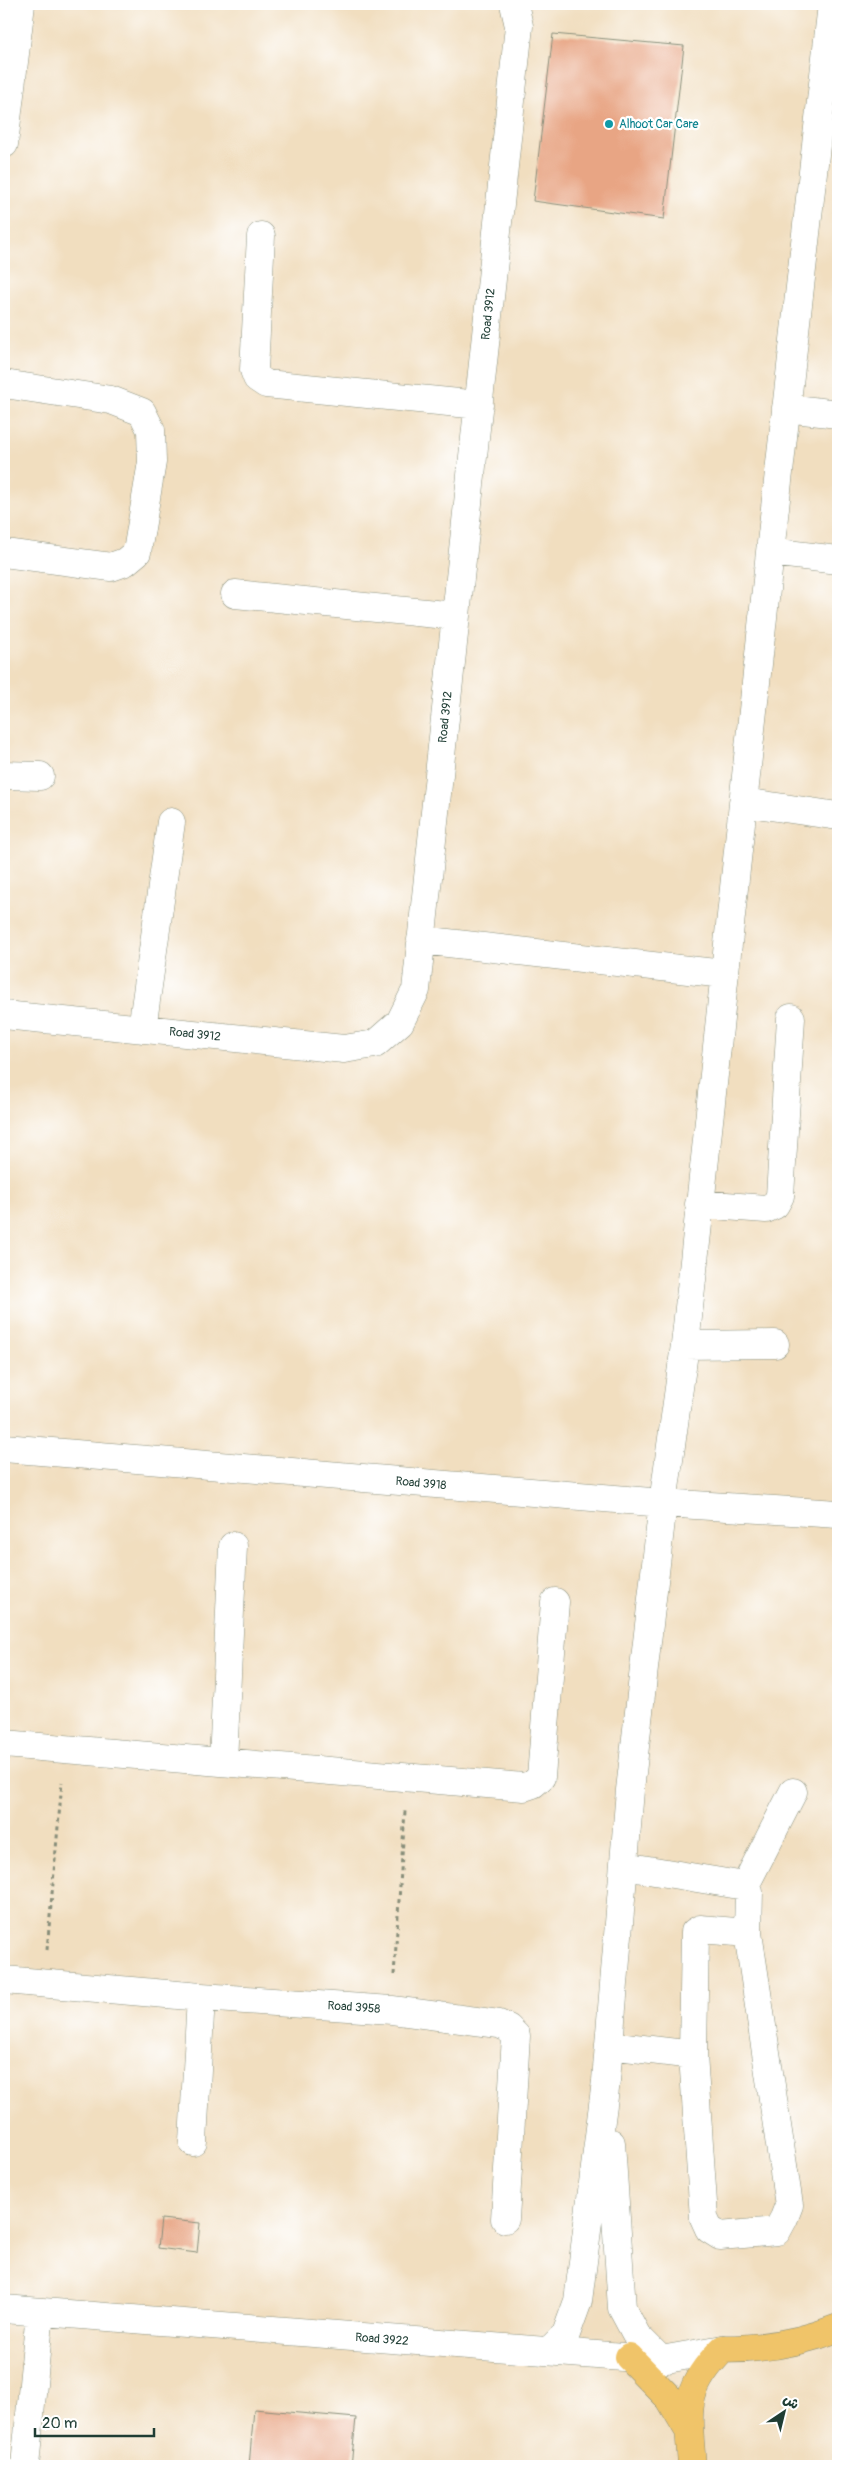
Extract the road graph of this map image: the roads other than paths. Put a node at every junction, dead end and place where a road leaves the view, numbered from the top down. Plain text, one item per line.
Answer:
1 (20, 4) edge
2 (514, 4) edge
3 (832, 4) edge
4 (4, 144) edge
5 (262, 236) dead end
6 (4, 384) edge
7 (479, 405) junction
8 (786, 408) junction
9 (838, 414) edge
10 (770, 552) junction
11 (4, 553) edge
12 (838, 560) edge
13 (235, 594) dead end
14 (456, 616) junction
15 (4, 775) edge
16 (40, 776) dead end
17 (743, 802) junction
18 (838, 816) edge
19 (171, 822) dead end
20 (421, 940) junction
21 (724, 974) junction
22 (4, 1015) edge
23 (791, 1018) dead end
24 (142, 1029) junction
25 (699, 1204) junction
26 (775, 1344) dead end
27 (685, 1345) junction
28 (4, 1448) edge
29 (663, 1503) junction
30 (838, 1514) edge
31 (233, 1546) dead end
32 (555, 1602) dead end
33 (4, 1744) edge
34 (223, 1762) junction
35 (793, 1792) dead end
36 (624, 1866) junction
37 (745, 1886) junction
38 (748, 1933) junction
39 (4, 1980) edge
40 (201, 1997) junction
41 (609, 2045) junction
42 (693, 2055) junction
43 (606, 2082) junction
44 (193, 2142) dead end
45 (505, 2219) dead end
46 (4, 2309) edge
47 (40, 2312) junction
48 (838, 2328) edge
49 (723, 2349) junction
50 (549, 2351) junction
51 (629, 2357) junction
52 (661, 2360) junction
53 (689, 2431) junction
54 (25, 2466) edge
55 (692, 2466) edge

1 - 4 street
2 - 7 street, Road 3912
3 - 8 street
5 - 7 street
6 - 11 street
7 - 14 street, Road 3912
8 - 9 street
8 - 10 street
10 - 12 street
10 - 17 street
13 - 14 street
14 - 20 street, Road 3912
15 - 16 street
17 - 18 street
17 - 21 street
19 - 24 street
20 - 21 street
20 - 24 street, Road 3912
21 - 25 street
22 - 24 street, Road 3912
23 - 25 street
25 - 27 street
26 - 27 street
27 - 29 street
28 - 29 street, Road 3918
29 - 30 street, Road 3918
29 - 36 street
31 - 34 street
32 - 34 street
33 - 34 street
35 - 37 street
36 - 37 street
36 - 41 street
37 - 38 street
38 - 42 street
38 - 42 street
39 - 40 street, Road 3958
40 - 44 street
40 - 45 street, Road 3958
41 - 42 street
41 - 43 street
43 - 50 street
43 - 52 street
46 - 47 street, Road 3922
47 - 50 street, Road 3922
47 - 54 street
48 - 49 main road
49 - 52 street, Road 3922
49 - 53 main road
50 - 51 street, Road 3922
51 - 52 street, Road 3922
51 - 53 main road
53 - 55 main road

